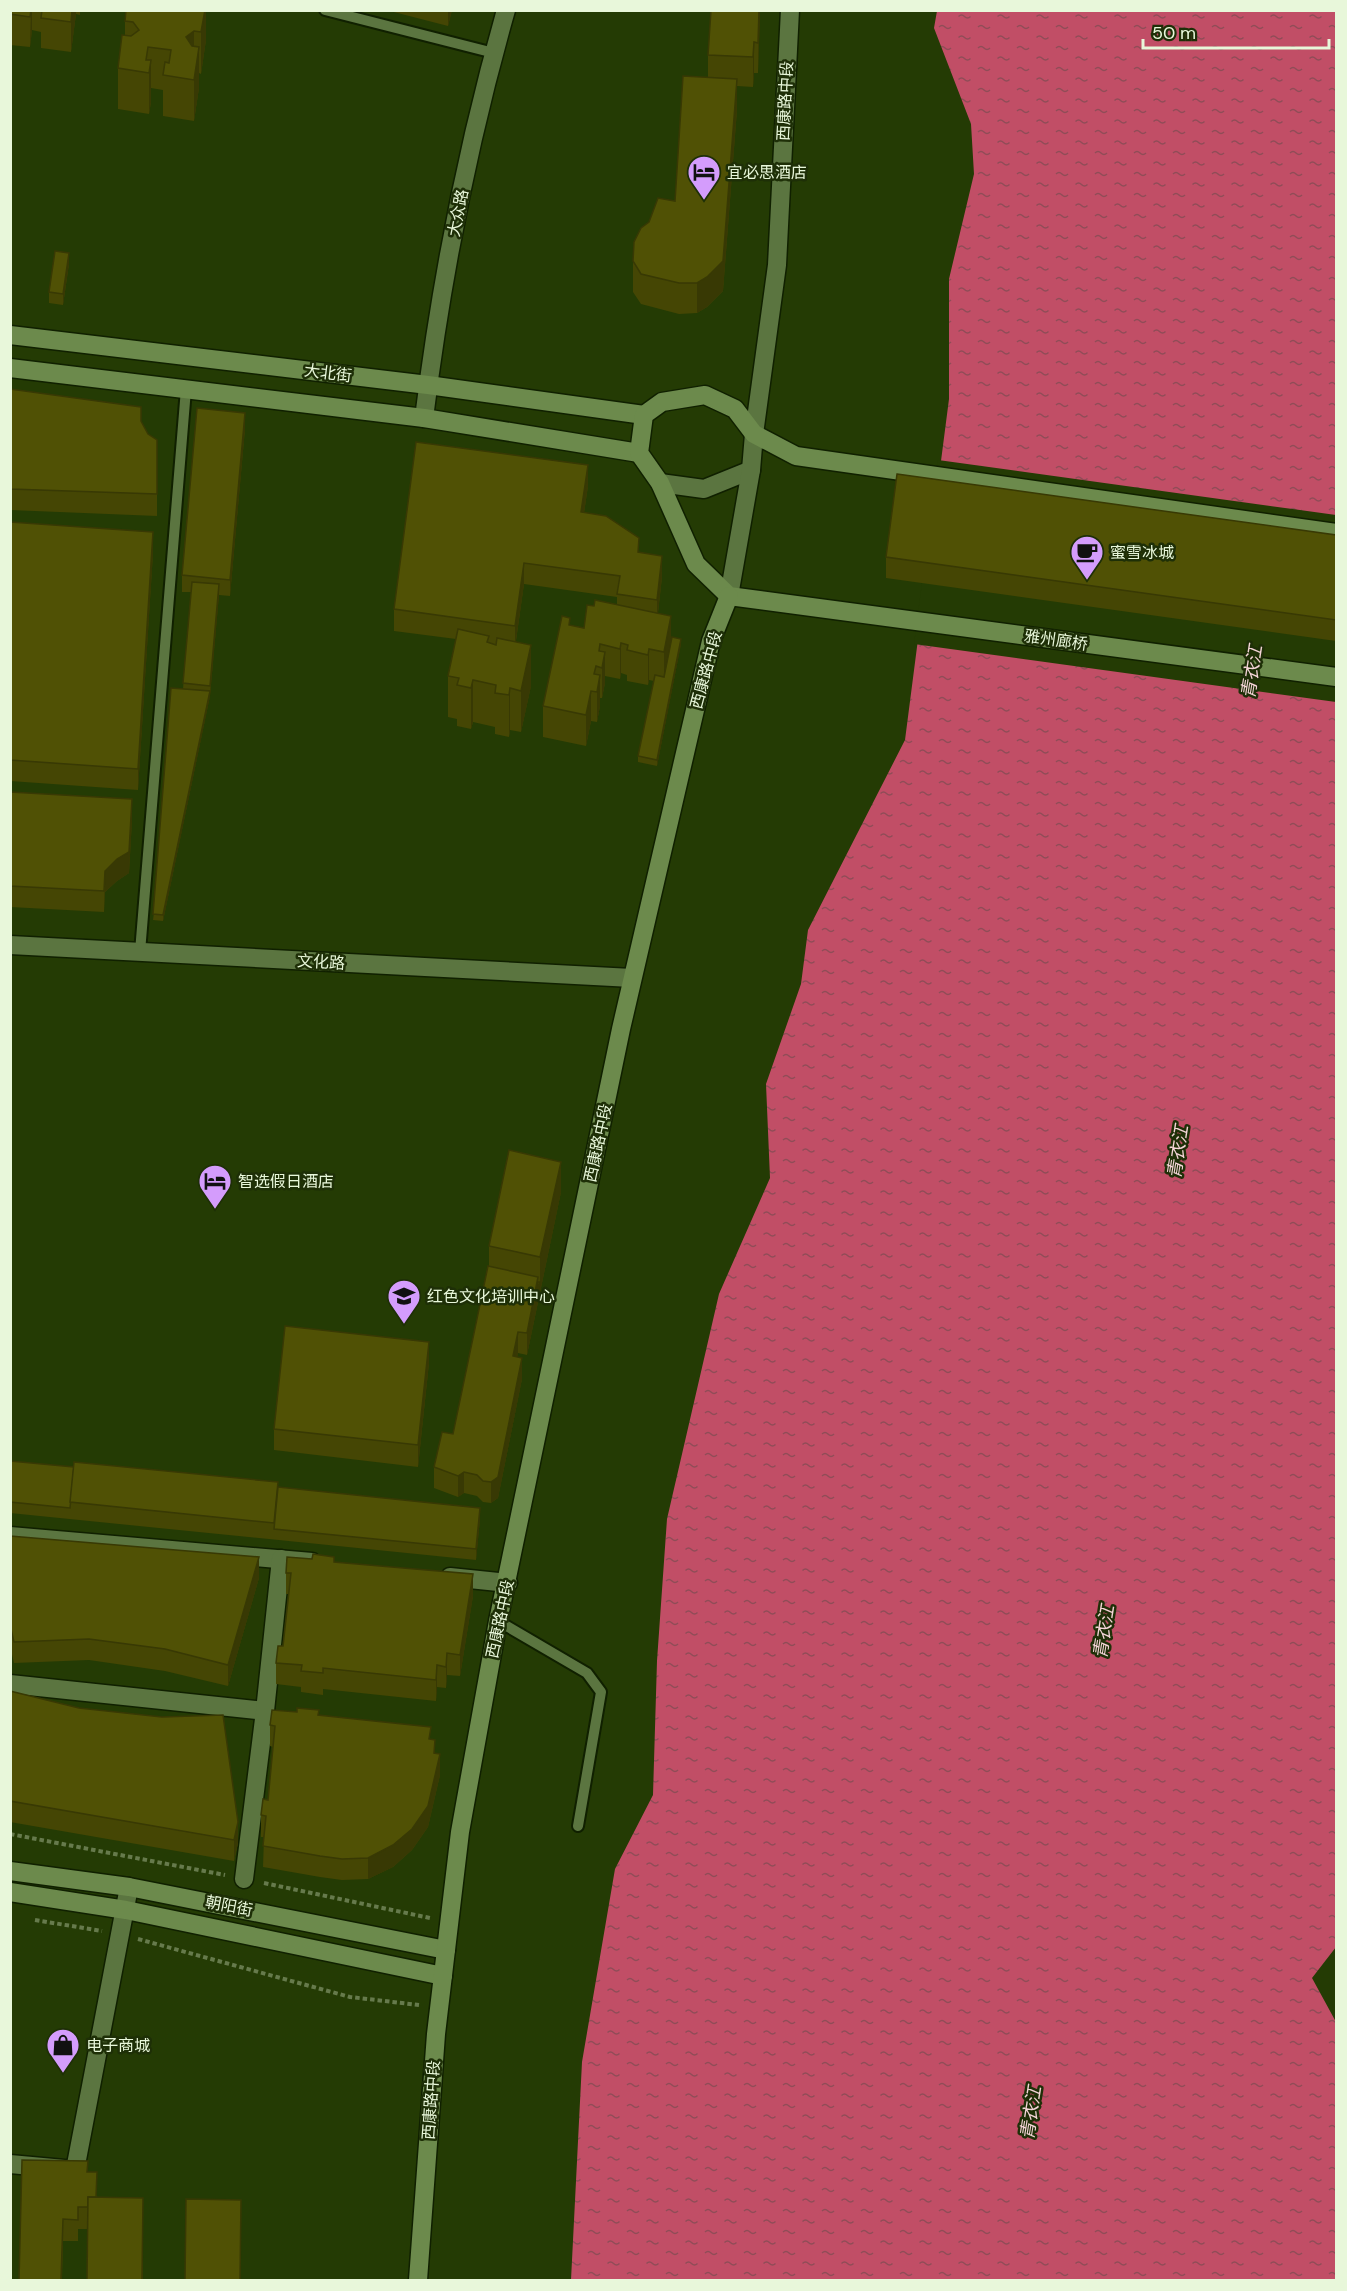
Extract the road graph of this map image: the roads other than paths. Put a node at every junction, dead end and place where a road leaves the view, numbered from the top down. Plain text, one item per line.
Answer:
1 (325, 10) edge
2 (506, 10) edge
3 (790, 10) edge
4 (494, 53) junction
5 (10, 335) edge
6 (10, 368) edge
7 (428, 385) junction
8 (186, 389) junction
9 (644, 415) junction
10 (424, 418) junction
11 (754, 434) junction
12 (639, 453) junction
13 (751, 470) junction
14 (660, 483) junction
15 (1336, 533) edge
16 (729, 596) junction
17 (1336, 677) edge
18 (10, 945) edge
19 (140, 952) junction
20 (632, 978) junction
21 (10, 1536) edge
22 (281, 1559) junction
23 (329, 1564) edge
24 (436, 1575) edge
25 (508, 1583) junction
26 (498, 1621) junction
27 (10, 1684) edge
28 (265, 1711) junction
29 (578, 1826) dead end
30 (10, 1871) edge
31 (244, 1879) dead end
32 (129, 1887) junction
33 (10, 1892) edge
34 (126, 1910) junction
35 (446, 1950) junction
36 (443, 1976) junction
37 (10, 2164) edge
38 (418, 2280) edge

1 - 4 lane
2 - 4 street, 大众路
3 - 11 street, 西康路中段
4 - 7 street, 大众路
5 - 7 main road, 大北街
6 - 8 main road, 大北街
7 - 9 main road, 大北街
7 - 10 street, 大众路
8 - 10 main road, 大北街
8 - 19 lane
9 - 11 main road
9 - 12 main road
10 - 12 main road, 大北街
11 - 13 street, 西康路中段
11 - 15 main road
12 - 14 main road
13 - 14 street
13 - 16 street, 西康路中段
14 - 16 main road
16 - 17 main road, 雅州廊桥
16 - 20 main road, 西康路中段
18 - 19 street, 文化路
19 - 20 street, 文化路
20 - 25 main road, 西康路中段
21 - 22 street
22 - 23 street
22 - 28 street
24 - 25 street
25 - 26 main road, 西康路中段
26 - 29 lane
26 - 35 main road, 西康路中段
27 - 28 street
28 - 31 street
30 - 32 main road, 朝阳街
32 - 34 street
32 - 35 main road, 朝阳街
33 - 34 main road, 朝阳街
34 - 36 main road, 朝阳街
34 - 37 street
35 - 36 main road, 西康路中段
36 - 38 main road, 西康路中段

